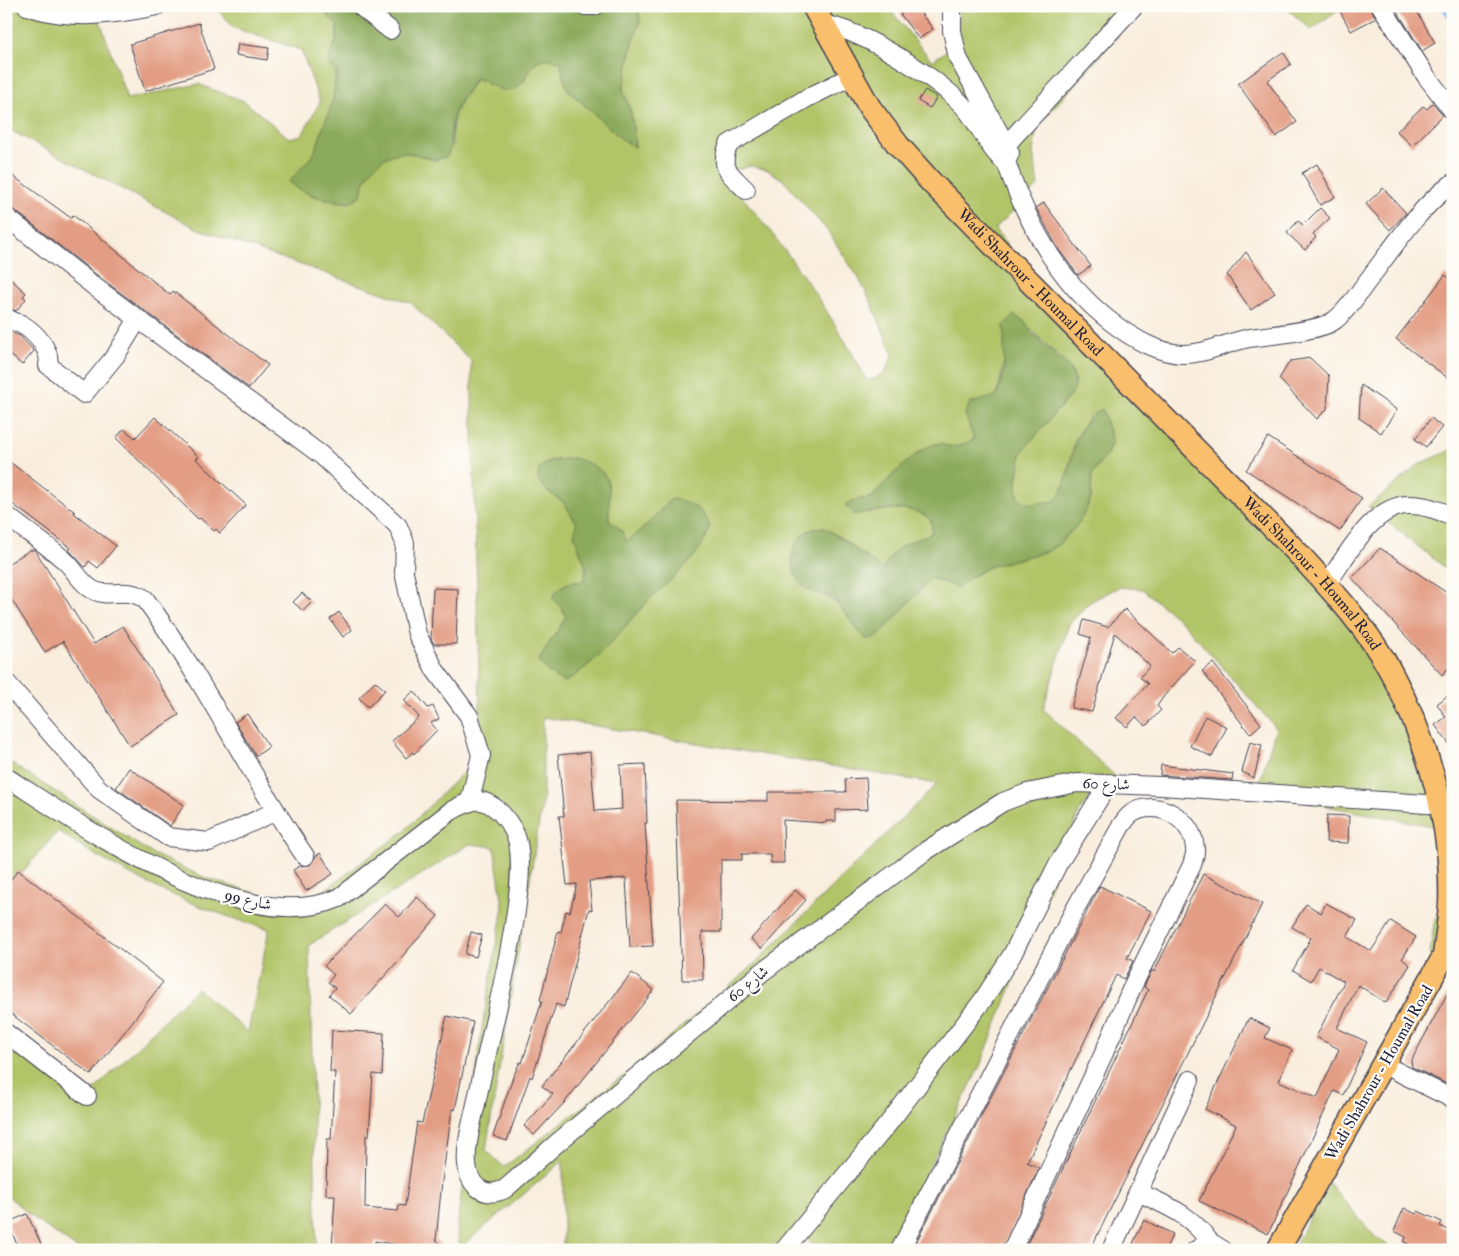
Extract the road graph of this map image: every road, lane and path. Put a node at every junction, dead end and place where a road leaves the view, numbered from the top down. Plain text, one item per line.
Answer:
1 (27, 6) edge
2 (157, 6) edge
3 (360, 6) edge
4 (584, 6) edge
5 (595, 6) edge
6 (952, 6) edge
7 (1134, 6) edge
8 (1381, 6) edge
9 (818, 15) edge
10 (390, 30) dead end
11 (852, 76) junction
12 (1453, 111) edge
13 (1006, 154) junction
14 (1453, 183) edge
15 (746, 190) dead end
16 (6, 218) edge
17 (6, 318) edge
18 (138, 319) junction
19 (6, 515) edge
20 (1453, 516) edge
21 (1327, 584) junction
22 (6, 682) edge
23 (6, 777) edge
24 (1109, 783) junction
25 (478, 801) junction
26 (1441, 805) junction
27 (274, 812) junction
28 (1450, 837) edge
29 (305, 856) dead end
30 (1448, 960) edge
31 (6, 1033) edge
32 (1382, 1064) junction
33 (1190, 1080) dead end
34 (87, 1096) dead end
35 (1453, 1099) edge
36 (1138, 1192) junction
37 (1210, 1247) edge
38 (784, 1250) edge
39 (900, 1250) edge
40 (1012, 1250) edge
41 (1111, 1250) edge
42 (1278, 1250) edge

1 - 2 street
3 - 10 street
4 - 5 street
6 - 13 street
7 - 13 street
8 - 12 street
9 - 11 main road, Wadi Shahrour - Houmal Road
9 - 13 street
11 - 15 street
11 - 21 main road, Wadi Shahrour - Houmal Road
13 - 14 street
16 - 18 street
17 - 18 street
18 - 25 street
19 - 27 street
20 - 21 street
21 - 26 main road, Wadi Shahrour - Houmal Road
22 - 27 street
23 - 25 street, شارع 99
24 - 25 street, شارع 60
24 - 26 street, شارع 60
24 - 38 street
26 - 28 main road, Wadi Shahrour - Houmal Road
27 - 29 street
28 - 30 main road, Wadi Shahrour - Houmal Road
30 - 32 main road, Wadi Shahrour - Houmal Road
31 - 34 street
32 - 35 street
32 - 42 main road, Wadi Shahrour - Houmal Road
33 - 36 street
36 - 37 street
36 - 41 street
39 - 40 street

